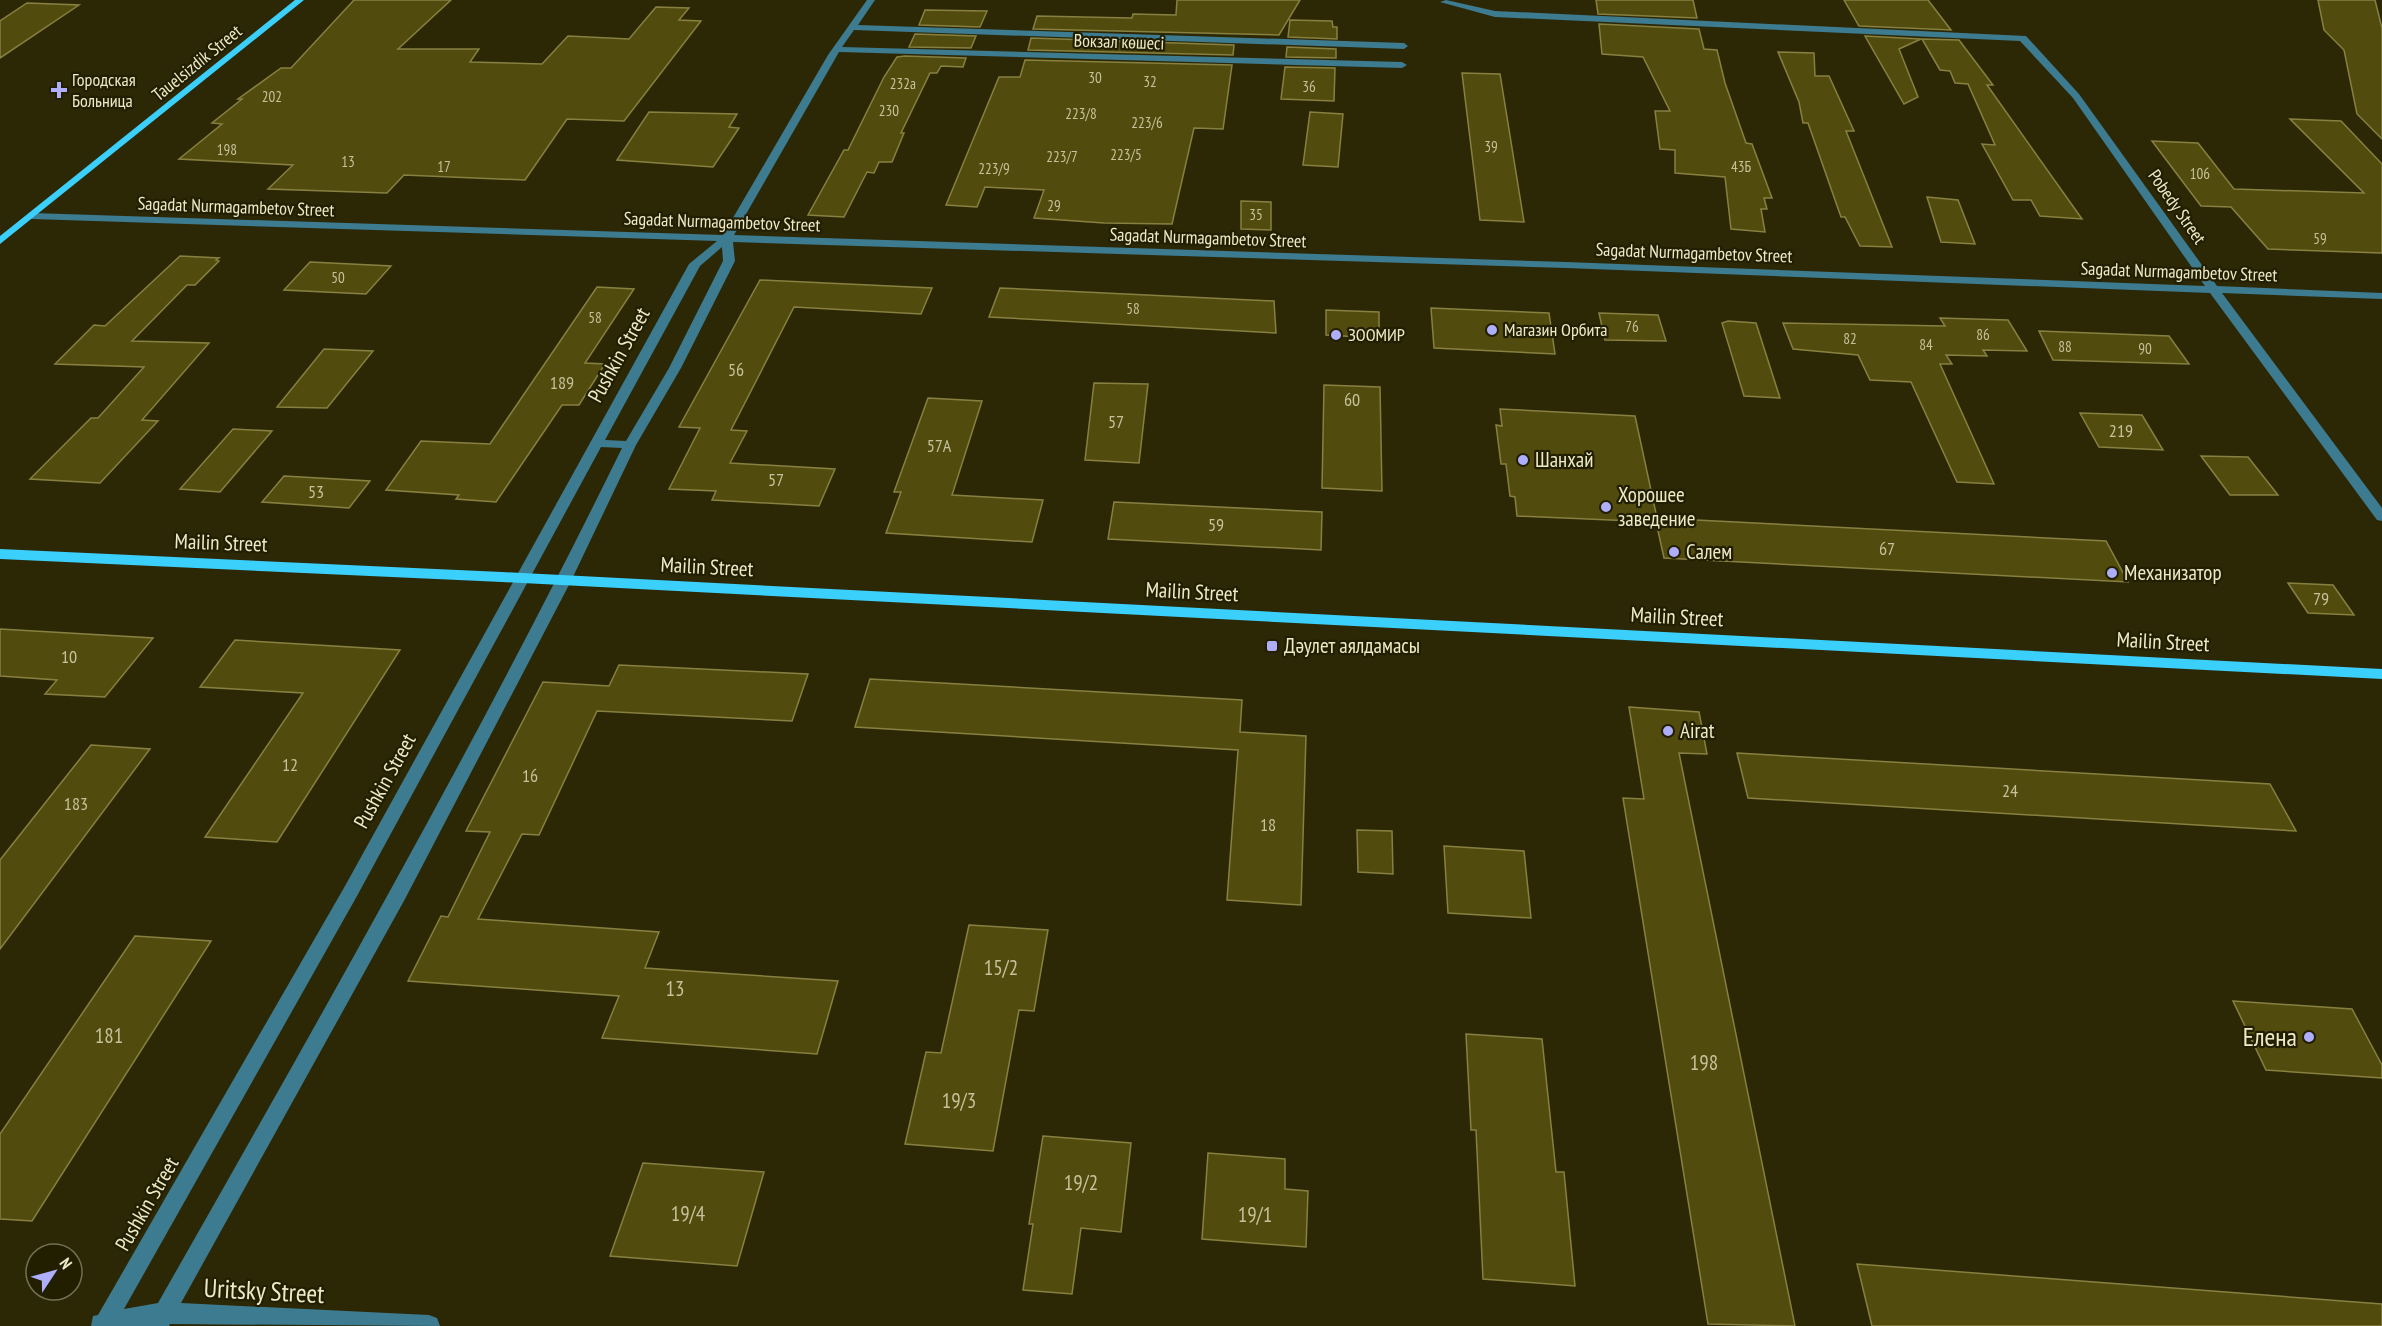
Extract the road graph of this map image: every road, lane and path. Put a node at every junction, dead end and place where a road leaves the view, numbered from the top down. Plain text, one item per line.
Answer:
1 (300, 0) edge
2 (871, 0) edge
3 (1444, 2) dead end
4 (850, 27) junction
5 (1404, 45) dead end
6 (836, 49) junction
7 (1402, 65) dead end
8 (32, 216) junction
9 (727, 238) junction
10 (0, 241) edge
11 (2213, 289) junction
12 (2382, 296) edge
13 (597, 443) junction
14 (630, 445) junction
15 (2382, 517) edge
16 (0, 554) edge
17 (521, 579) junction
18 (564, 581) junction
19 (2382, 674) edge
20 (160, 1319) edge
21 (102, 1325) edge
22 (429, 1326) edge

1 - 8 main road, Tauelsіzdіk Street
2 - 4 street
3 - 11 street, Pobedy Street
4 - 5 street, Вокзал көшесі
4 - 6 street
6 - 7 street, Вокзал көшесі
6 - 9 street
8 - 9 street, Sagadat Nurmagambetov Street
8 - 10 main road, Tauelsіzdіk Street
9 - 11 street, Sagadat Nurmagambetov Street
9 - 13 street, Pushkin Street
9 - 14 street
11 - 12 street, Sagadat Nurmagambetov Street
11 - 15 street, Pobedy Street
13 - 14 street
13 - 17 street, Pushkin Street
14 - 18 street
16 - 17 main road, Mailin Street
17 - 18 main road, Mailin Street
17 - 21 street, Pushkin Street
18 - 19 main road, Mailin Street
18 - 20 street
20 - 21 street, Uritsky Street
20 - 22 street, Uritsky Street

